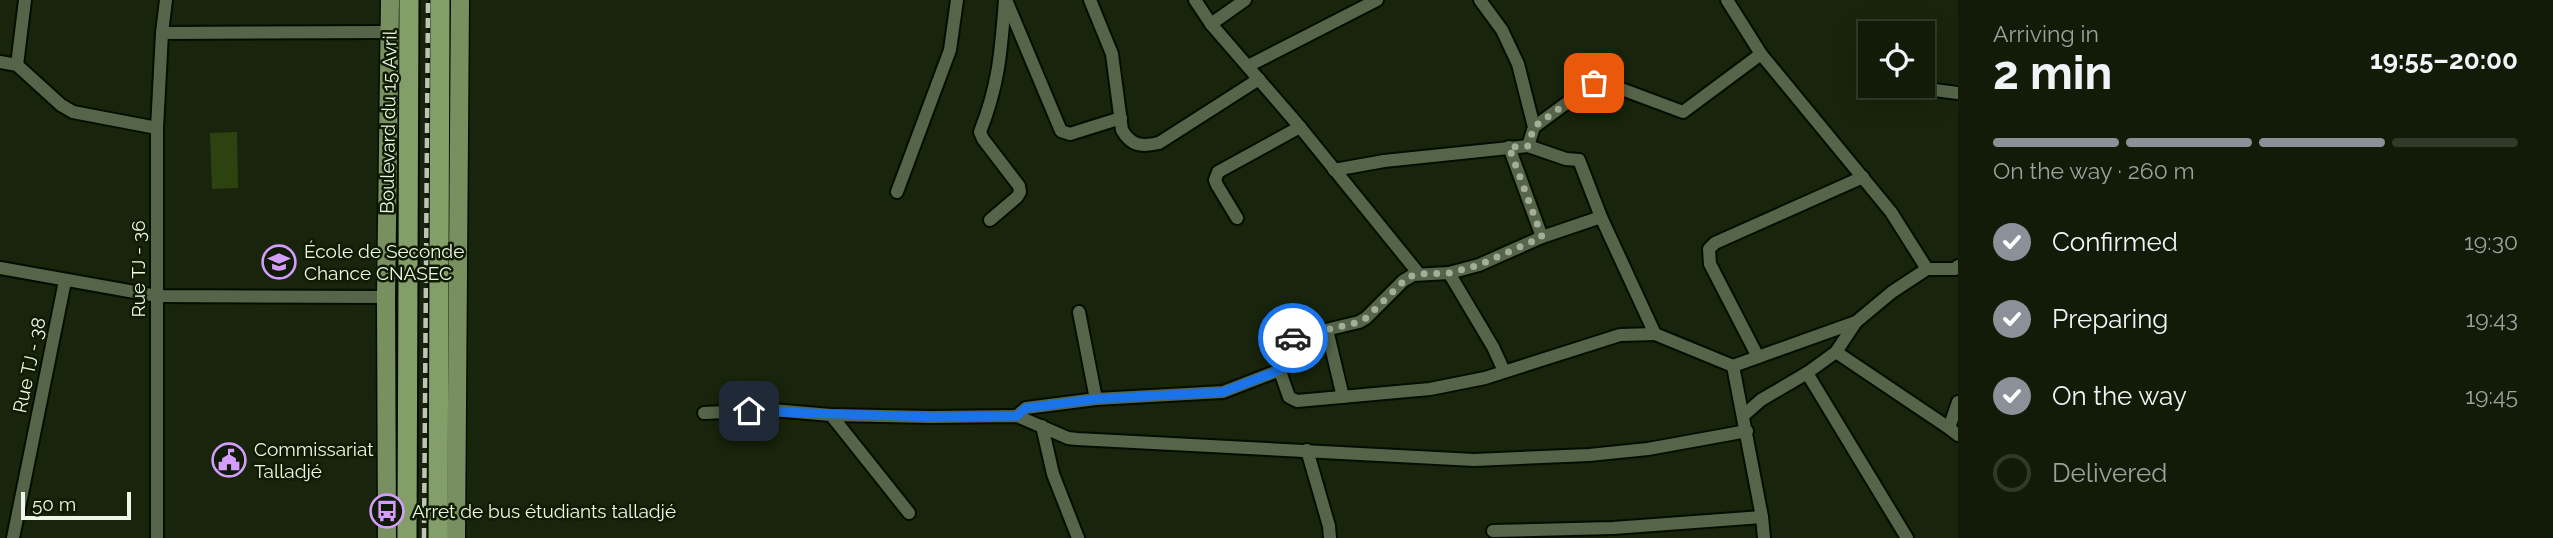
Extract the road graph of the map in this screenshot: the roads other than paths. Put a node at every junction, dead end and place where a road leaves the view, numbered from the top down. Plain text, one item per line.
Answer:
1 (24, 0) edge
2 (166, 0) edge
3 (390, 0) edge
4 (408, 0) edge
5 (440, 0) edge
6 (460, 0) edge
7 (957, 0) edge
8 (1005, 0) edge
9 (1090, 0) edge
10 (1195, 0) edge
11 (1245, 0) edge
12 (1377, 0) edge
13 (1480, 0) edge
14 (1727, 0) edge
15 (1211, 24) junction
16 (389, 32) junction
17 (162, 33) junction
18 (1761, 54) junction
19 (0, 62) edge
20 (17, 65) junction
21 (1248, 66) junction
22 (1259, 79) junction
23 (1935, 90) edge
24 (1958, 93) edge
25 (1121, 118) junction
26 (1300, 127) junction
27 (1534, 127) junction
28 (157, 128) junction
29 (1528, 146) junction
30 (1509, 147) junction
31 (1334, 170) junction
32 (1863, 177) junction
33 (897, 192) dead end
34 (1601, 217) junction
35 (1237, 218) dead end
36 (990, 220) dead end
37 (1542, 237) junction
38 (0, 268) edge
39 (1957, 268) edge
40 (1927, 269) junction
41 (1449, 273) junction
42 (1419, 274) junction
43 (65, 281) junction
44 (157, 296) junction
45 (387, 297) junction
46 (1079, 312) dead end
47 (1856, 322) junction
48 (1327, 330) junction
49 (1655, 334) junction
50 (1836, 352) junction
51 (1758, 357) junction
52 (1733, 366) junction
53 (1280, 370) junction
54 (1504, 372) junction
55 (1807, 373) junction
56 (1343, 397) junction
57 (1096, 399) junction
58 (1958, 402) edge
59 (704, 412) dead end
60 (831, 415) junction
61 (1744, 415) junction
62 (1017, 416) junction
63 (1042, 426) junction
64 (1747, 431) junction
65 (1954, 432) edge
66 (1307, 450) junction
67 (909, 513) dead end
68 (1762, 517) junction
69 (1493, 531) dead end
70 (1613, 533) edge
71 (13, 538) edge
72 (157, 538) edge
73 (387, 538) edge
74 (407, 538) edge
75 (438, 538) edge
76 (456, 538) edge
77 (1078, 538) edge
78 (1330, 538) edge
79 (1764, 538) edge
80 (1906, 538) edge

1 - 20 street
2 - 17 street, Rue TJ - 36
3 - 16 main road, Boulevard du 15 Avril
4 - 74 highway, Boulevard du 15 Avril
5 - 75 highway
6 - 76 main road
7 - 33 street
8 - 25 street
8 - 36 street
9 - 25 street
10 - 15 street
11 - 15 street
12 - 21 street
13 - 27 street
14 - 18 street
15 - 21 street
16 - 17 street
16 - 45 main road, Boulevard du 15 Avril
17 - 28 street, Rue TJ - 36
18 - 27 street
18 - 32 street
19 - 20 street
20 - 28 street
21 - 22 street
22 - 25 street
22 - 26 street
23 - 24 street
26 - 31 street
26 - 35 street
27 - 29 street
28 - 44 street, Rue TJ - 36
29 - 30 street
29 - 34 street
30 - 31 street
30 - 37 street
31 - 42 street
32 - 40 street
32 - 51 street
34 - 37 street
34 - 49 street
37 - 41 street
38 - 43 street
39 - 40 street
40 - 47 street
41 - 42 street
41 - 54 street
42 - 48 street
43 - 44 street
43 - 71 street, Rue TJ - 38
44 - 45 street
44 - 72 street, Rue TJ - 36
45 - 73 main road, Boulevard du 15 Avril
46 - 57 street
47 - 50 street
47 - 51 street
48 - 53 street
48 - 56 street
49 - 52 street
49 - 54 street
50 - 55 street
50 - 65 street
51 - 52 street
52 - 61 street
53 - 56 street
53 - 57 street
54 - 56 street
55 - 61 street
55 - 80 street
57 - 62 street
58 - 65 street
59 - 60 street
60 - 62 street
60 - 67 street
61 - 64 street
62 - 63 street
63 - 66 street
63 - 77 street
64 - 66 street
64 - 68 street
66 - 78 street
68 - 70 street
68 - 79 street
69 - 70 street

